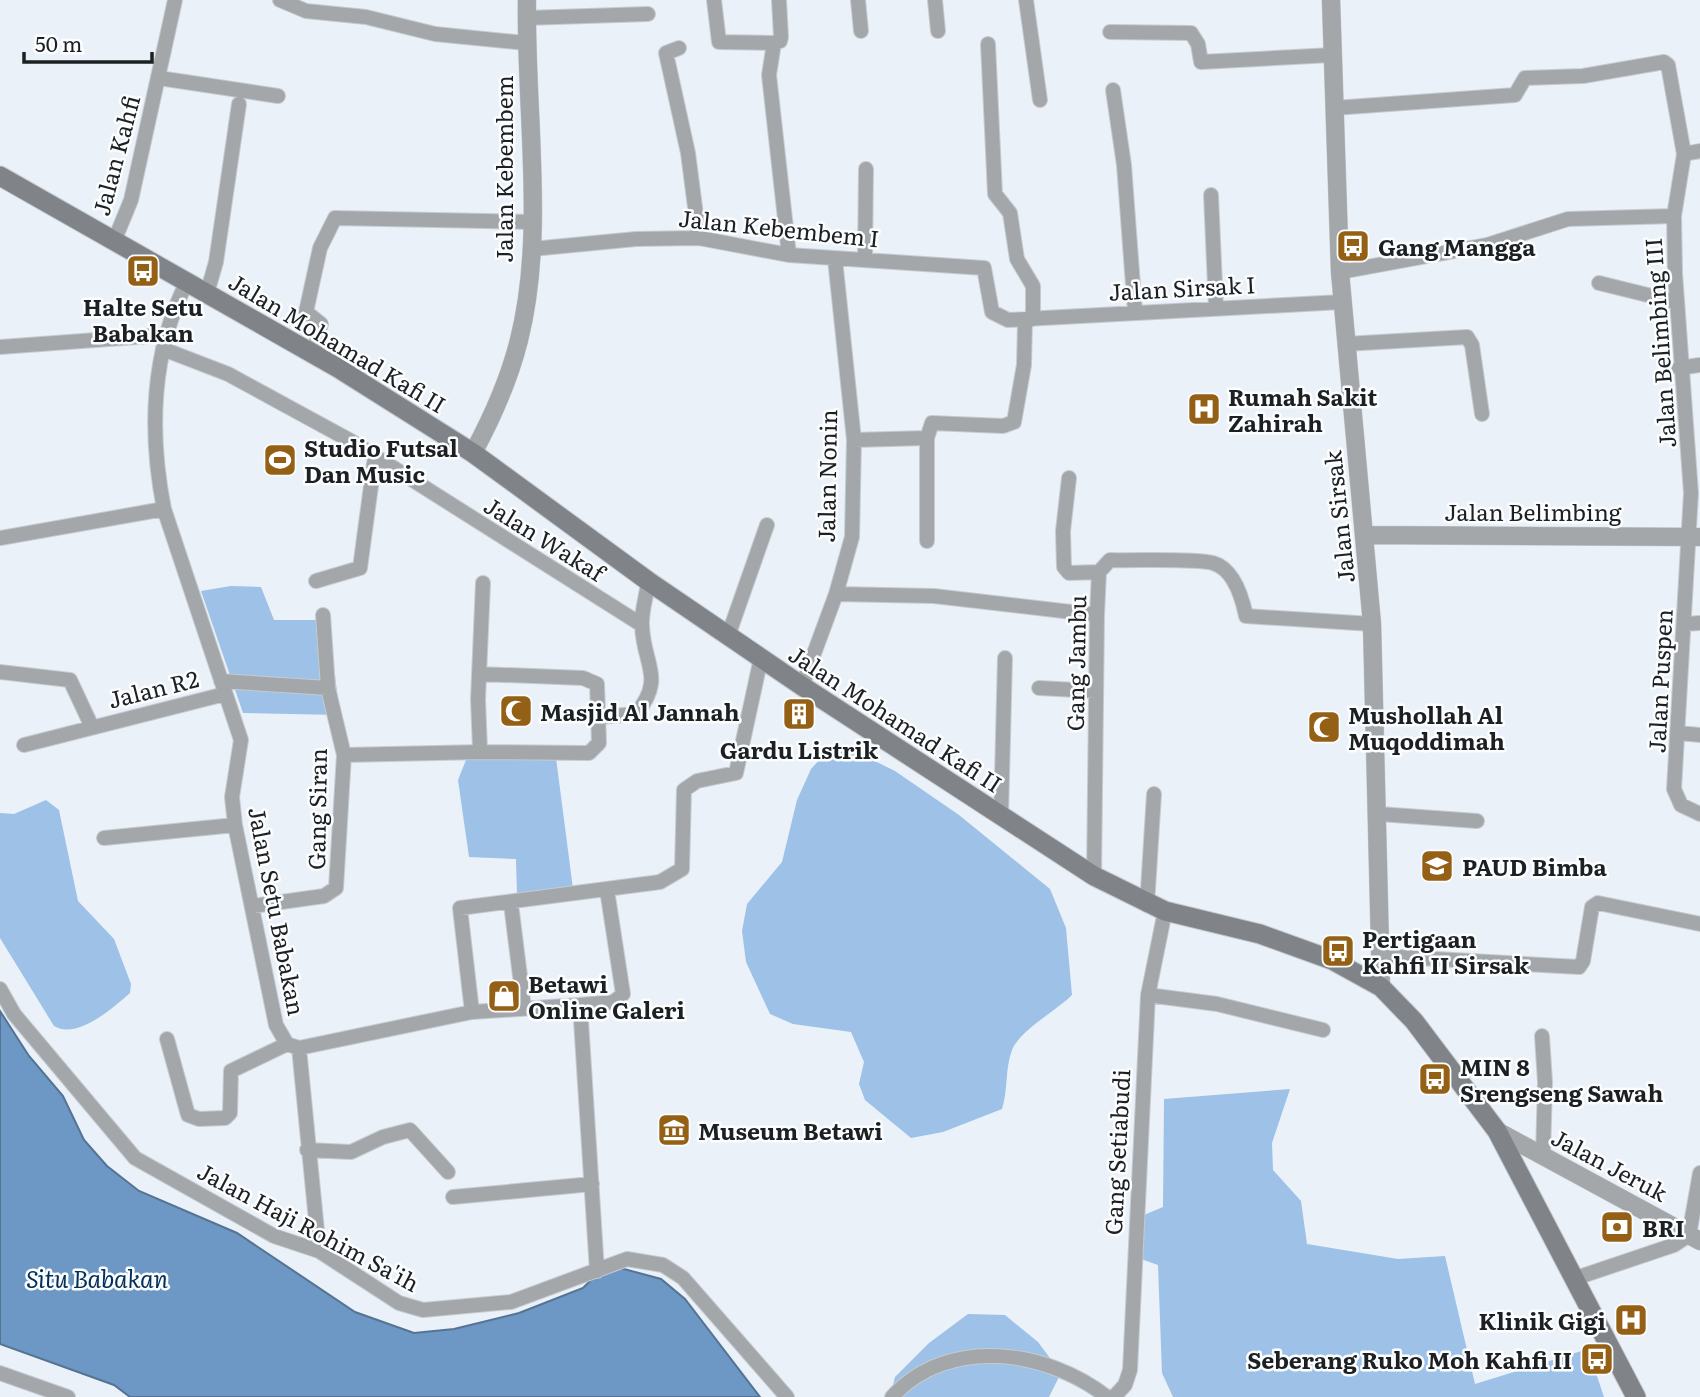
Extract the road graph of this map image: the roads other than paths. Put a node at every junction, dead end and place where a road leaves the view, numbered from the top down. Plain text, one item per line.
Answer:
1 (175, 0) edge
2 (280, 0) edge
3 (714, 0) edge
4 (779, 0) edge
5 (858, 0) edge
6 (935, 0) edge
7 (1026, 0) edge
8 (1331, 0) edge
9 (307, 5) edge
10 (526, 9) edge
11 (648, 14) dead end
12 (861, 31) dead end
13 (939, 31) dead end
14 (1111, 32) dead end
15 (526, 43) junction
16 (774, 43) junction
17 (988, 44) dead end
18 (678, 48) dead end
19 (1332, 55) junction
20 (159, 78) junction
21 (1113, 90) dead end
22 (278, 96) dead end
23 (1040, 100) dead end
24 (239, 104) dead end
25 (1334, 108) junction
26 (1700, 151) edge
27 (1684, 154) junction
28 (866, 169) dead end
29 (0, 176) edge
30 (1212, 195) dead end
31 (1674, 216) junction
32 (532, 222) junction
33 (699, 237) junction
34 (115, 239) junction
35 (532, 249) junction
36 (789, 255) junction
37 (835, 259) junction
38 (865, 260) junction
39 (1340, 272) junction
40 (187, 282) junction
41 (1599, 283) dead end
42 (207, 293) junction
43 (1342, 302) junction
44 (1676, 302) junction
45 (1216, 308) junction
46 (1135, 312) junction
47 (1029, 320) junction
48 (164, 339) junction
49 (1345, 344) junction
50 (0, 347) edge
51 (313, 354) junction
52 (1700, 365) edge
53 (1679, 368) junction
54 (1482, 414) dead end
55 (927, 438) junction
56 (854, 440) junction
57 (473, 453) junction
58 (375, 456) junction
59 (1069, 478) dead end
60 (164, 509) junction
61 (767, 525) dead end
62 (1366, 535) junction
63 (1695, 537) edge
64 (0, 538) edge
65 (927, 541) dead end
66 (1099, 572) junction
67 (316, 581) dead end
68 (483, 583) dead end
69 (648, 585) junction
70 (836, 594) junction
71 (323, 615) dead end
72 (1097, 615) junction
73 (643, 621) junction
74 (1692, 623) edge
75 (1372, 624) junction
76 (728, 636) junction
77 (1005, 658) dead end
78 (759, 665) junction
79 (0, 672) edge
80 (479, 674) junction
81 (802, 686) junction
82 (223, 687) junction
83 (328, 688) junction
84 (1039, 688) dead end
85 (1096, 691) junction
86 (600, 717) junction
87 (92, 727) junction
88 (1680, 733) junction
89 (1700, 735) edge
90 (24, 745) dead end
91 (482, 752) junction
92 (344, 755) junction
93 (1154, 794) dead end
94 (1379, 814) junction
95 (1700, 814) edge
96 (1001, 816) junction
97 (1477, 821) dead end
98 (234, 825) junction
99 (104, 838) dead end
100 (1094, 876) junction
101 (607, 890) junction
102 (511, 904) junction
103 (253, 906) junction
104 (1156, 908) junction
105 (1700, 924) edge
106 (1381, 956) junction
107 (1381, 988) junction
108 (0, 989) edge
109 (1148, 995) junction
110 (580, 1005) junction
111 (524, 1008) junction
112 (472, 1012) junction
113 (1322, 1030) dead end
114 (1542, 1036) dead end
115 (167, 1039) dead end
116 (293, 1046) junction
117 (1497, 1131) junction
118 (307, 1150) junction
119 (1543, 1156) junction
120 (448, 1172) dead end
121 (1700, 1173) edge
122 (592, 1184) junction
123 (453, 1197) dead end
124 (1694, 1238) edge
125 (319, 1251) junction
126 (597, 1270) junction
127 (1573, 1279) junction
128 (0, 1373) edge
129 (1113, 1396) edge
130 (68, 1397) edge
131 (786, 1397) edge
132 (892, 1397) edge
133 (1636, 1397) edge

1 - 20 street, Jalan Kahfi
2 - 9 street
3 - 16 street
4 - 16 street
5 - 12 street
6 - 13 street
7 - 23 street
8 - 19 street, Jalan Sirsak
9 - 15 street
10 - 11 street
10 - 15 street, Jalan Kebembem
14 - 19 street
15 - 32 street, Jalan Kebembem
16 - 36 street
17 - 47 street
18 - 33 street
19 - 25 street, Jalan Sirsak
20 - 22 street
20 - 34 street, Jalan Kahfi
21 - 46 street
24 - 42 street
25 - 27 street, Jalan Belimbing III
25 - 39 street, Jalan Sirsak
26 - 27 street
27 - 31 street, Jalan Belimbing III
28 - 38 street
29 - 34 main road, Jalan Mohamad Kafi II
30 - 45 street
31 - 39 street
31 - 44 street, Jalan Belimbing III
32 - 35 street, Jalan Kebembem
32 - 51 street
33 - 35 street, Jalan Kebembem I
33 - 36 street, Jalan Kebembem I
34 - 40 main road, Jalan Mohamad Kafi II
35 - 57 street, Jalan Kebembem
36 - 37 street, Jalan Kebembem I
37 - 38 street, Jalan Kebembem I
37 - 56 street, Jalan Nonin
38 - 47 street, Jalan Kebembem I
39 - 43 street, Jalan Sirsak
40 - 42 main road, Jalan Mohamad Kafi II
40 - 48 street, Jalan Setu Babakan
41 - 44 street
42 - 51 main road, Jalan Mohamad Kafi II
43 - 45 street, Jalan Sirsak I
43 - 49 street, Jalan Sirsak
44 - 53 street, Jalan Belimbing III
45 - 46 street, Jalan Sirsak I
46 - 47 street, Jalan Sirsak I
47 - 55 street
48 - 50 street
48 - 58 street, Jalan Wakaf
48 - 60 street, Jalan Setu Babakan
49 - 54 street
49 - 62 street, Jalan Sirsak
51 - 57 main road, Jalan Mohamad Kafi II
52 - 53 street
53 - 63 street, Jalan Belimbing III
55 - 56 street
55 - 65 street
56 - 70 street, Jalan Nonin
57 - 69 main road, Jalan Mohamad Kafi II
58 - 67 street
58 - 73 street, Jalan Wakaf
59 - 66 street
60 - 64 street
60 - 82 street, Jalan Setu Babakan
61 - 76 street
62 - 63 street, Jalan Belimbing
62 - 75 street, Jalan Sirsak
63 - 74 street, Jalan Puspen
66 - 72 street, Gang Jambu
66 - 75 street, Gang Jambu
68 - 80 street
69 - 73 street
69 - 76 main road, Jalan Mohamad Kafi II
70 - 72 street
70 - 81 street, Jalan Nonin
71 - 83 street, Gang Siran
72 - 85 street, Gang Jambu
73 - 86 street
74 - 88 street, Jalan Puspen
75 - 94 street, Jalan Sirsak
76 - 78 main road, Jalan Mohamad Kafi II
77 - 96 street
78 - 81 main road, Jalan Mohamad Kafi II
78 - 101 street
79 - 87 street
80 - 86 street
80 - 91 street
81 - 96 main road, Jalan Mohamad Kafi II
82 - 83 street
82 - 87 street, Jalan R2
82 - 98 street, Jalan Setu Babakan
83 - 92 street, Gang Siran
84 - 85 street
85 - 100 street, Gang Jambu
86 - 91 street
87 - 90 street, Jalan R2
88 - 89 street
88 - 95 street, Jalan Puspen
91 - 92 street
92 - 103 street, Gang Siran
93 - 104 street, Gang Setiabudi
94 - 97 street
94 - 106 street, Jalan Sirsak
96 - 100 main road, Jalan Mohamad Kafi II
98 - 99 street
98 - 103 street, Jalan Setu Babakan
100 - 104 main road, Jalan Mohamad Kafi II
101 - 102 street
101 - 110 street, Jalan Setu Babakan
102 - 111 street
102 - 112 street
103 - 116 street, Jalan Setu Babakan
104 - 107 main road, Jalan Mohamad Kafi II
104 - 109 street, Gang Setiabudi
105 - 106 street
106 - 107 street, Jalan Sirsak
107 - 117 main road, Jalan Mohamad Kafi II
108 - 125 street, Jalan Haji Rohim Sa'ih
109 - 113 street
109 - 129 street, Gang Setiabudi
110 - 111 street, Jalan Setu Babakan
110 - 122 street
111 - 112 street, Jalan Setu Babakan
112 - 116 street, Jalan Setu Babakan
114 - 119 street
115 - 116 street
116 - 118 street
117 - 119 street, Jalan Jeruk
117 - 127 main road, Jalan Mohamad Kafi II
118 - 120 street
118 - 125 street
119 - 124 street, Jalan Jeruk
121 - 124 street
122 - 123 street
122 - 126 street
124 - 127 street
125 - 126 street, Jalan Haji Rohim Sa'ih
126 - 131 street, Jalan Haji Rohim Sa'ih
127 - 133 main road, Jalan Mohamad Kafi II
128 - 130 street
129 - 132 street

